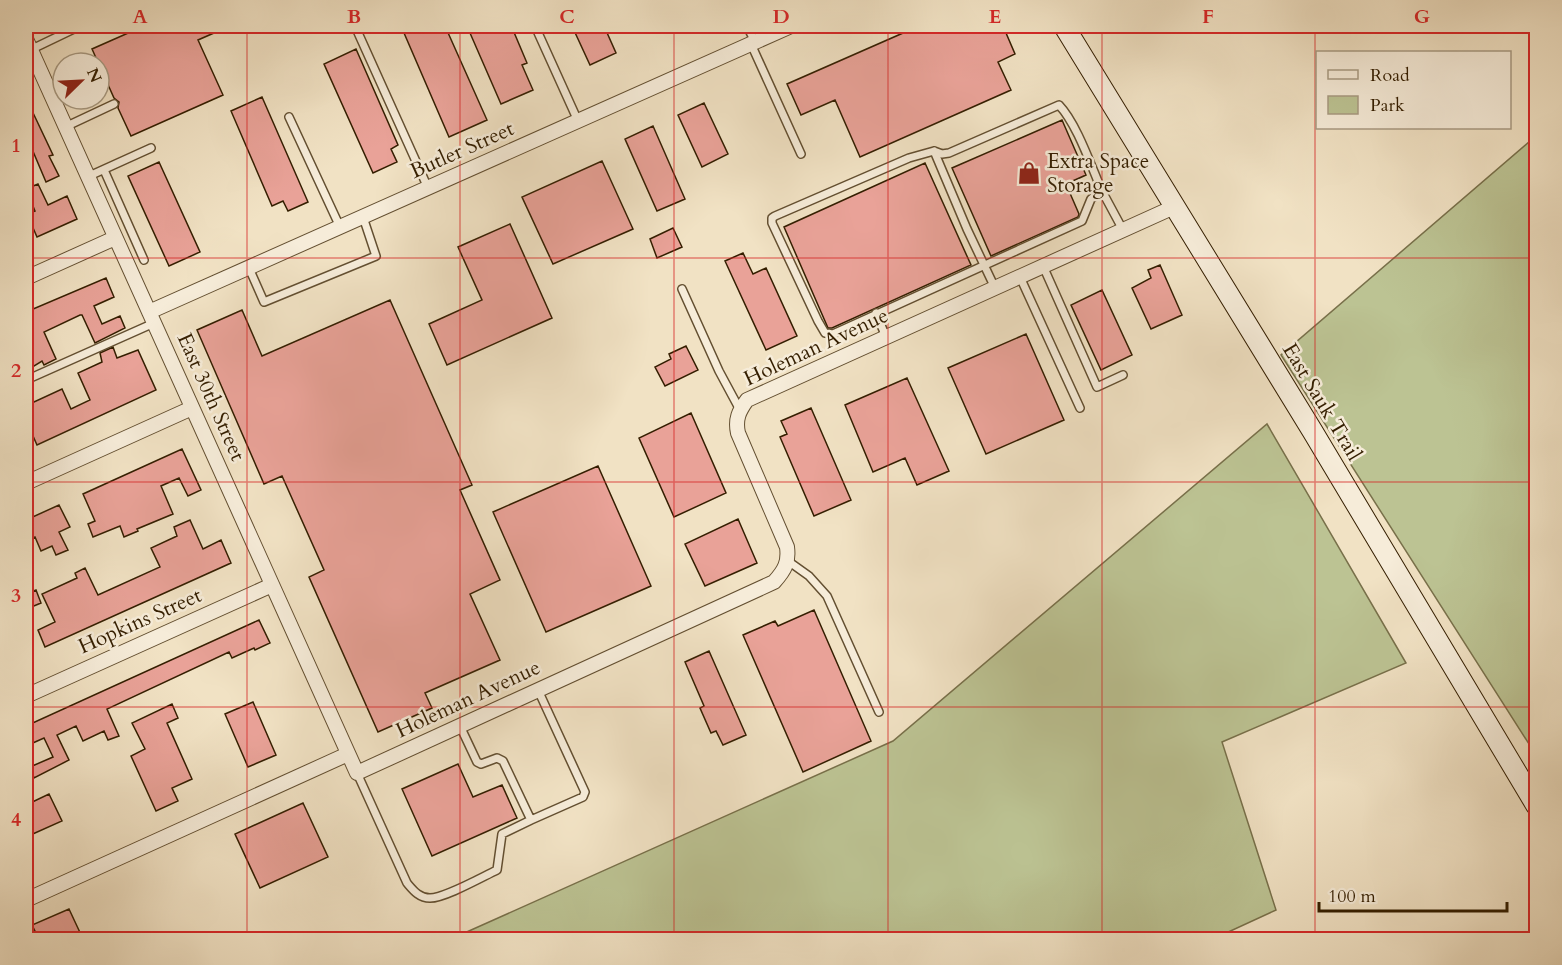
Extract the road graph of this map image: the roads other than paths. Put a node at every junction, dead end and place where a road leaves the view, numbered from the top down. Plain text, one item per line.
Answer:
1 (80, 26) edge
2 (355, 26) edge
3 (535, 26) edge
4 (747, 26) edge
5 (1064, 26) edge
6 (782, 27) edge
7 (753, 43) junction
8 (28, 44) edge
9 (32, 71) edge
10 (114, 104) dead end
11 (289, 117) dead end
12 (578, 121) junction
13 (65, 127) junction
14 (151, 148) dead end
15 (934, 151) junction
16 (801, 154) dead end
17 (104, 170) junction
18 (87, 177) junction
19 (428, 188) junction
20 (1102, 191) junction
21 (1174, 207) junction
22 (363, 217) junction
23 (340, 227) junction
24 (1123, 231) junction
25 (115, 238) junction
26 (144, 260) dead end
27 (983, 265) junction
28 (1043, 266) junction
29 (249, 268) junction
30 (1020, 277) junction
31 (26, 278) edge
32 (995, 288) junction
33 (682, 289) dead end
34 (876, 313) junction
35 (152, 318) junction
36 (886, 337) junction
37 (1123, 375) dead end
38 (26, 380) edge
39 (192, 408) junction
40 (1080, 408) dead end
41 (740, 410) junction
42 (26, 483) edge
43 (788, 561) junction
44 (272, 585) junction
45 (538, 690) junction
46 (26, 696) edge
47 (879, 712) dead end
48 (460, 726) junction
49 (348, 754) junction
50 (357, 773) junction
51 (1536, 805) edge
52 (531, 820) junction
53 (26, 900) edge

1 - 8 lane
2 - 19 lane
3 - 12 lane
4 - 7 lane
5 - 21 main road, East Sauk Trail
6 - 7 street, Butler Street
7 - 12 street, Butler Street
7 - 16 lane
8 - 9 street, East 30th Street
9 - 13 street, East 30th Street
10 - 13 lane
11 - 23 lane
12 - 19 street, Butler Street
13 - 18 street, East 30th Street
14 - 17 lane
15 - 20 lane
15 - 27 lane
15 - 34 lane
17 - 18 lane
17 - 26 lane
18 - 25 street, East 30th Street
19 - 22 street, Butler Street
20 - 24 lane
20 - 27 lane
21 - 24 street, Holeman Avenue
21 - 51 main road, East Sauk Trail
22 - 23 street, Butler Street
22 - 29 lane
23 - 29 street, Butler Street
24 - 28 street, Holeman Avenue
25 - 31 street
25 - 35 street, East 30th Street
27 - 32 lane
27 - 34 lane
28 - 30 street, Holeman Avenue
28 - 37 lane
29 - 35 street, Butler Street
30 - 32 street, Holeman Avenue
30 - 40 lane
32 - 36 street, Holeman Avenue
33 - 41 lane
34 - 36 lane
35 - 38 lane
35 - 39 street, East 30th Street
36 - 41 street, Holeman Avenue
39 - 42 street
39 - 44 street, East 30th Street
41 - 43 street, Holeman Avenue
43 - 45 street, Holeman Avenue
43 - 47 lane
44 - 46 street, Hopkins Street
44 - 49 street, East 30th Street
45 - 48 street, Holeman Avenue
45 - 52 lane
48 - 50 street, Holeman Avenue
48 - 52 lane
49 - 50 street, East 30th Street
49 - 53 street
50 - 52 lane

